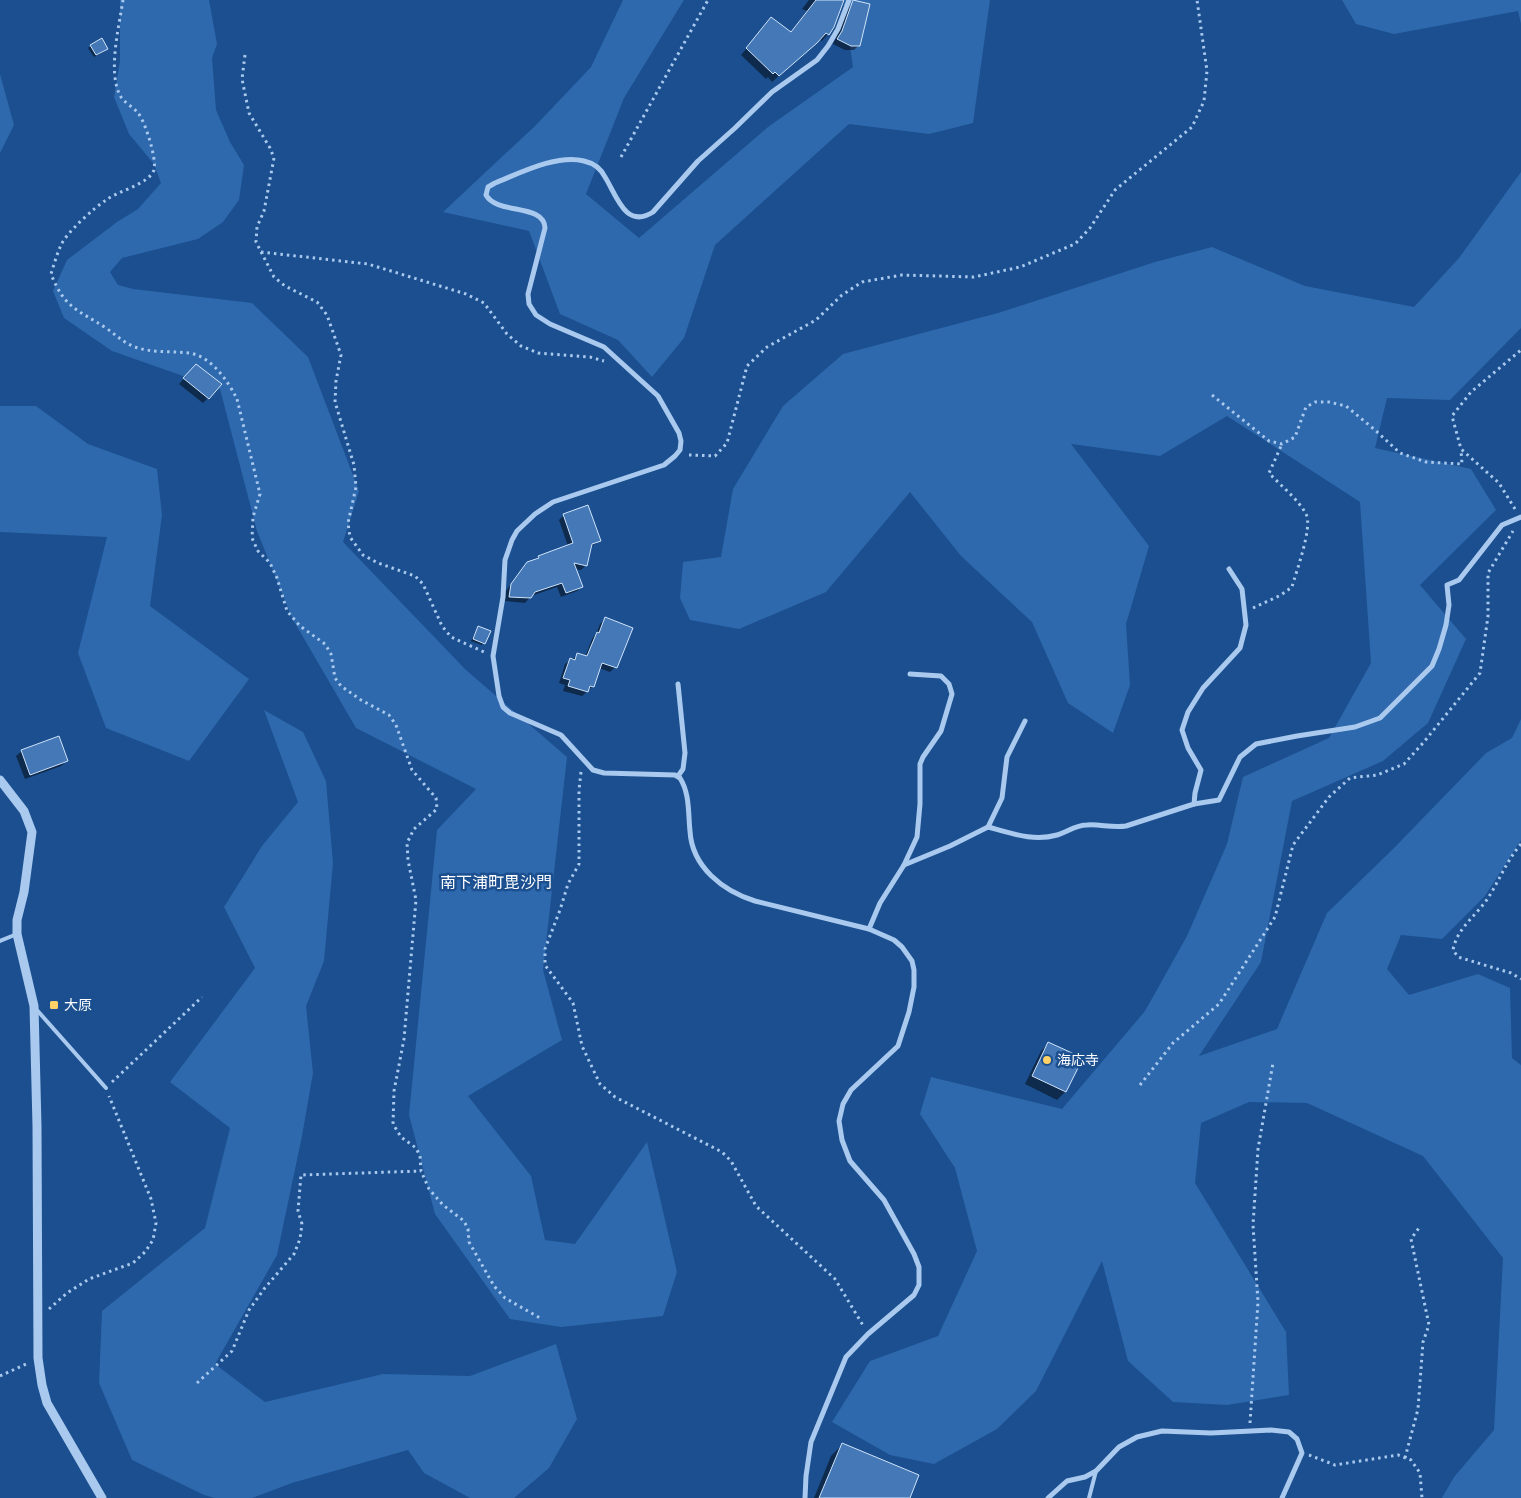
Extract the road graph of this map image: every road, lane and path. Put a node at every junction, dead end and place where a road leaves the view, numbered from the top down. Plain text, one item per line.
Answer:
1 (122, 0) edge
2 (708, 0) edge
3 (849, 0) edge
4 (1197, 0) edge
5 (245, 55) dead end
6 (621, 157) dead end
7 (261, 252) junction
8 (1521, 350) edge
9 (626, 367) junction
10 (1212, 395) dead end
11 (1282, 444) junction
12 (1461, 449) junction
13 (680, 450) junction
14 (1521, 517) edge
15 (1229, 570) dead end
16 (1244, 613) junction
17 (493, 656) junction
18 (910, 674) dead end
19 (678, 684) dead end
20 (1025, 720) dead end
21 (583, 759) junction
22 (678, 776) junction
23 (0, 780) edge
24 (1194, 804) junction
25 (988, 827) junction
26 (1521, 844) edge
27 (904, 865) junction
28 (869, 929) junction
29 (17, 934) junction
30 (0, 941) edge
31 (1521, 979) edge
32 (202, 997) dead end
33 (34, 1006) junction
34 (1273, 1063) dead end
35 (1140, 1085) dead end
36 (106, 1088) junction
37 (421, 1171) junction
38 (1419, 1228) dead end
39 (540, 1318) dead end
40 (38, 1319) junction
41 (868, 1334) junction
42 (38, 1358) junction
43 (0, 1376) edge
44 (197, 1383) dead end
45 (1249, 1431) junction
46 (1302, 1452) junction
47 (1405, 1458) junction
48 (1096, 1472) junction
49 (102, 1498) edge
50 (805, 1498) edge
51 (1048, 1498) edge
52 (1089, 1498) edge
53 (1282, 1498) edge
54 (1422, 1498) edge

1 - 37 path
2 - 6 path
3 - 9 street
4 - 13 path
5 - 7 path
7 - 9 path
7 - 17 path
8 - 12 path
9 - 13 street
10 - 11 path
11 - 12 path
11 - 16 path
12 - 14 path
13 - 17 street
14 - 24 street
14 - 35 path
15 - 16 street
16 - 24 street
17 - 21 street
18 - 27 street
19 - 22 street
20 - 25 street
21 - 22 street
21 - 41 path
22 - 28 street
23 - 29 street
24 - 25 street
25 - 27 street
26 - 31 path
27 - 28 street
28 - 41 street
29 - 30 lane
29 - 33 street
32 - 36 path
33 - 36 lane
33 - 40 street
34 - 45 path
36 - 40 path
37 - 39 path
37 - 44 path
38 - 47 path
40 - 42 street
41 - 50 street
42 - 43 path
42 - 49 street
45 - 46 street
45 - 48 street
46 - 47 path
46 - 53 street
47 - 54 path
48 - 51 street
48 - 52 lane

